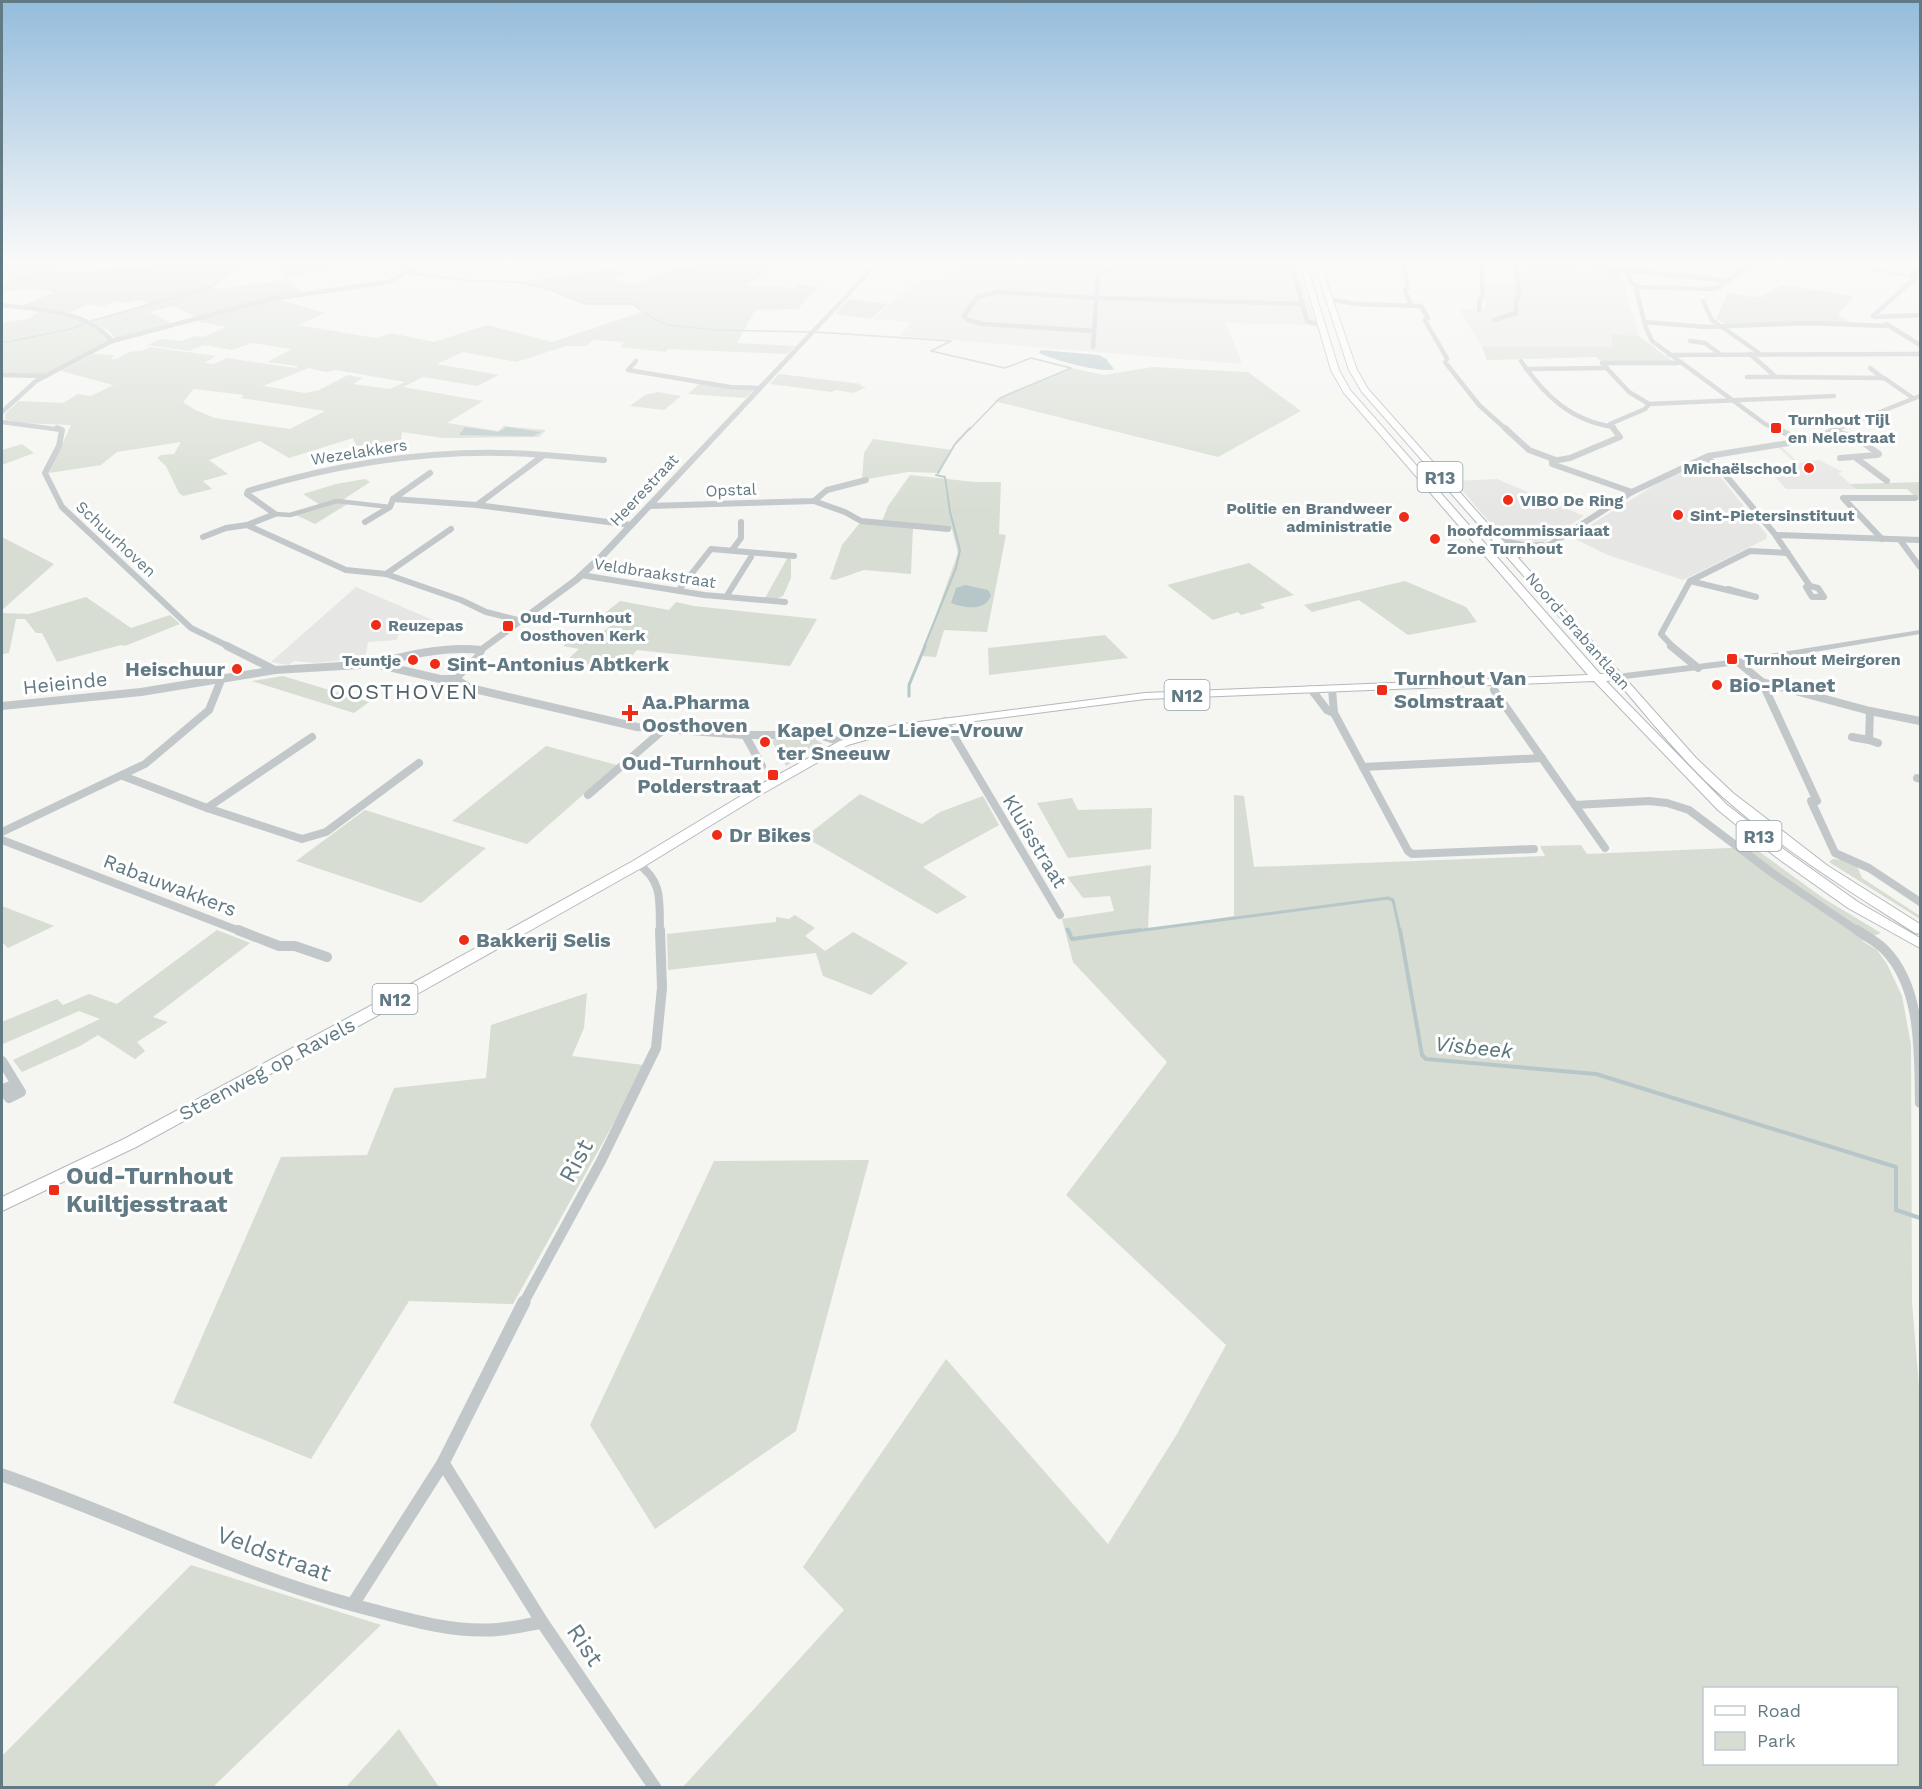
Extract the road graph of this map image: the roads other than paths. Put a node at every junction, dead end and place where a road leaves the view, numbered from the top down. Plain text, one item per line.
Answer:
1 (102, 346) edge
2 (799, 346) edge
3 (1328, 346) edge
4 (1345, 346) edge
5 (1440, 346) edge
6 (1659, 346) edge
7 (1710, 346) edge
8 (1749, 346) edge
9 (1720, 354) junction
10 (1750, 354) junction
11 (1759, 354) junction
12 (1920, 354) edge
13 (1669, 355) junction
14 (636, 361) dead end
15 (1521, 361) dead end
16 (1679, 363) junction
17 (1607, 368) junction
18 (1870, 368) dead end
19 (1526, 369) junction
20 (2, 375) edge
21 (47, 376) junction
22 (1747, 377) dead end
23 (1776, 377) junction
24 (1884, 378) junction
25 (760, 388) junction
26 (1834, 396) dead end
27 (1920, 396) edge
28 (1912, 398) junction
29 (1731, 400) junction
30 (1649, 404) junction
31 (2, 412) edge
32 (2, 422) edge
33 (1614, 427) junction
34 (1835, 431) junction
35 (1886, 436) dead end
36 (1858, 439) junction
37 (1803, 442) junction
38 (544, 455) junction
39 (1706, 458) junction
40 (1840, 458) dead end
41 (1856, 458) junction
42 (604, 460) dead end
43 (1557, 460) junction
44 (430, 473) dead end
45 (866, 480) dead end
46 (1887, 481) dead end
47 (1632, 492) junction
48 (1915, 498) dead end
49 (393, 499) junction
50 (814, 501) junction
51 (477, 506) junction
52 (649, 506) junction
53 (390, 507) junction
54 (275, 514) junction
55 (365, 522) dead end
56 (741, 522) dead end
57 (247, 525) junction
58 (631, 525) junction
59 (451, 529) dead end
60 (948, 529) dead end
61 (1775, 534) junction
62 (203, 537) dead end
63 (1882, 539) junction
64 (1498, 540) junction
65 (1900, 540) junction
66 (1920, 540) edge
67 (1551, 544) junction
68 (732, 550) junction
69 (1788, 553) junction
70 (794, 556) dead end
71 (1514, 556) junction
72 (751, 557) dead end
73 (1920, 567) edge
74 (386, 574) junction
75 (581, 575) junction
76 (1690, 581) junction
77 (1810, 586) dead end
78 (1728, 589) dead end
79 (678, 591) junction
80 (726, 597) junction
81 (785, 602) dead end
82 (522, 621) junction
83 (1920, 632) edge
84 (481, 650) junction
85 (1738, 662) junction
86 (376, 664) junction
87 (1698, 668) junction
88 (275, 670) junction
89 (1617, 677) junction
90 (1597, 678) junction
91 (456, 679) junction
92 (221, 680) junction
93 (1762, 682) junction
94 (1332, 688) junction
95 (1311, 689) junction
96 (1494, 690) dead end
97 (2, 706) edge
98 (1870, 711) junction
99 (1334, 713) junction
100 (945, 721) junction
101 (1920, 721) edge
102 (663, 730) junction
103 (745, 735) junction
104 (312, 737) dead end
105 (1852, 737) dead end
106 (1869, 740) junction
107 (843, 743) junction
108 (1878, 743) dead end
109 (1542, 758) junction
110 (419, 763) dead end
111 (762, 766) dead end
112 (1363, 767) junction
113 (123, 776) junction
114 (588, 795) dead end
115 (1575, 805) junction
116 (207, 808) junction
117 (2, 832) edge
118 (2, 840) edge
119 (1605, 848) dead end
120 (1534, 849) dead end
121 (638, 864) junction
122 (1920, 902) edge
123 (1060, 915) dead end
124 (1920, 930) edge
125 (1920, 944) edge
126 (327, 957) dead end
127 (2, 1061) edge
128 (16, 1084) dead end
129 (1920, 1103) edge
130 (2, 1204) edge
131 (443, 1463) junction
132 (2, 1475) edge
133 (353, 1604) junction
134 (542, 1622) junction
135 (655, 1788) edge

1 - 21 street
2 - 25 street, Heerestraat
3 - 90 main road, Noord-Brabantlaan / R13
4 - 64 main road, Noord-Brabantlaan / R13
5 - 43 street
6 - 13 street
7 - 9 street
8 - 11 street
9 - 10 street
9 - 13 street
10 - 11 street
10 - 23 street
11 - 12 street
13 - 16 street
14 - 25 street
15 - 19 street
16 - 17 street
16 - 29 street
17 - 19 street
17 - 30 street
18 - 24 street
19 - 33 street
20 - 21 street
21 - 31 street
22 - 23 street
23 - 24 street
24 - 28 street
25 - 52 street, Heerestraat
26 - 29 street
27 - 28 street
28 - 34 street
29 - 30 street
29 - 37 street
30 - 33 street
32 - 88 street, Schuurhoven
33 - 43 street
34 - 36 street
34 - 37 street
35 - 36 street
36 - 41 street
37 - 39 street
38 - 42 street, Wezelakkers
38 - 51 street
38 - 54 street, Wezelakkers
39 - 47 street
39 - 61 street
40 - 41 street
41 - 46 street
43 - 47 street
44 - 49 street, Wezelakkers
45 - 50 street, Opstal
47 - 67 street
48 - 63 street
49 - 51 street
49 - 53 street
50 - 52 street, Opstal
50 - 60 street, Opstal
51 - 58 street
52 - 58 street, Heerestraat
53 - 54 street
53 - 55 street
54 - 57 street
56 - 68 street
57 - 62 street
57 - 74 street
58 - 75 street, Heerestraat
59 - 74 street
61 - 63 street
61 - 69 street
63 - 65 street
64 - 67 street
64 - 71 main road, Noord-Brabantlaan / R13
65 - 66 street
65 - 73 street
67 - 71 street
68 - 70 street
68 - 79 street
69 - 76 street
69 - 77 street
71 - 89 main road, Noord-Brabantlaan / R13
72 - 80 street, Veldbraakstraat
74 - 82 street
75 - 79 street, Veldbraakstraat
75 - 82 street, Heerestraat
76 - 78 street
76 - 87 street
79 - 80 street, Veldbraakstraat
80 - 81 street, Veldbraakstraat
82 - 84 street, Heerestraat
83 - 85 street
84 - 86 street
84 - 91 street, Heerestraat
85 - 87 street
85 - 93 street
86 - 88 street, Heieinde
86 - 91 street
87 - 89 street
88 - 92 street, Heieinde
89 - 90 main road, N12
89 - 124 main road, Noord-Brabantlaan / R13
90 - 94 main road, N12
90 - 125 main road, Noord-Brabantlaan / R13
91 - 102 street
92 - 97 street, Heieinde
92 - 113 street
93 - 98 street
93 - 122 street
94 - 95 main road, N12
94 - 99 street
95 - 99 street
95 - 100 main road, N12
96 - 109 street
98 - 101 street
98 - 106 street
99 - 112 street
100 - 107 main road, Steenweg op Ravels / N12
100 - 123 street, Kluisstraat
102 - 103 street
102 - 114 street
103 - 107 street
103 - 111 street
104 - 116 street
105 - 106 street
106 - 108 street
107 - 121 main road, Steenweg op Ravels / N12
109 - 112 street
109 - 115 street
110 - 116 street
112 - 120 street
113 - 116 street
113 - 117 street
115 - 119 street
115 - 129 street
118 - 126 street, Rabauwakkers
121 - 130 main road, Steenweg op Ravels / N12
121 - 131 street, Rist
127 - 128 street
131 - 133 street, Rist
131 - 134 street, Rist
132 - 133 street, Veldstraat
133 - 134 street, Veldstraat
134 - 135 street, Rist

